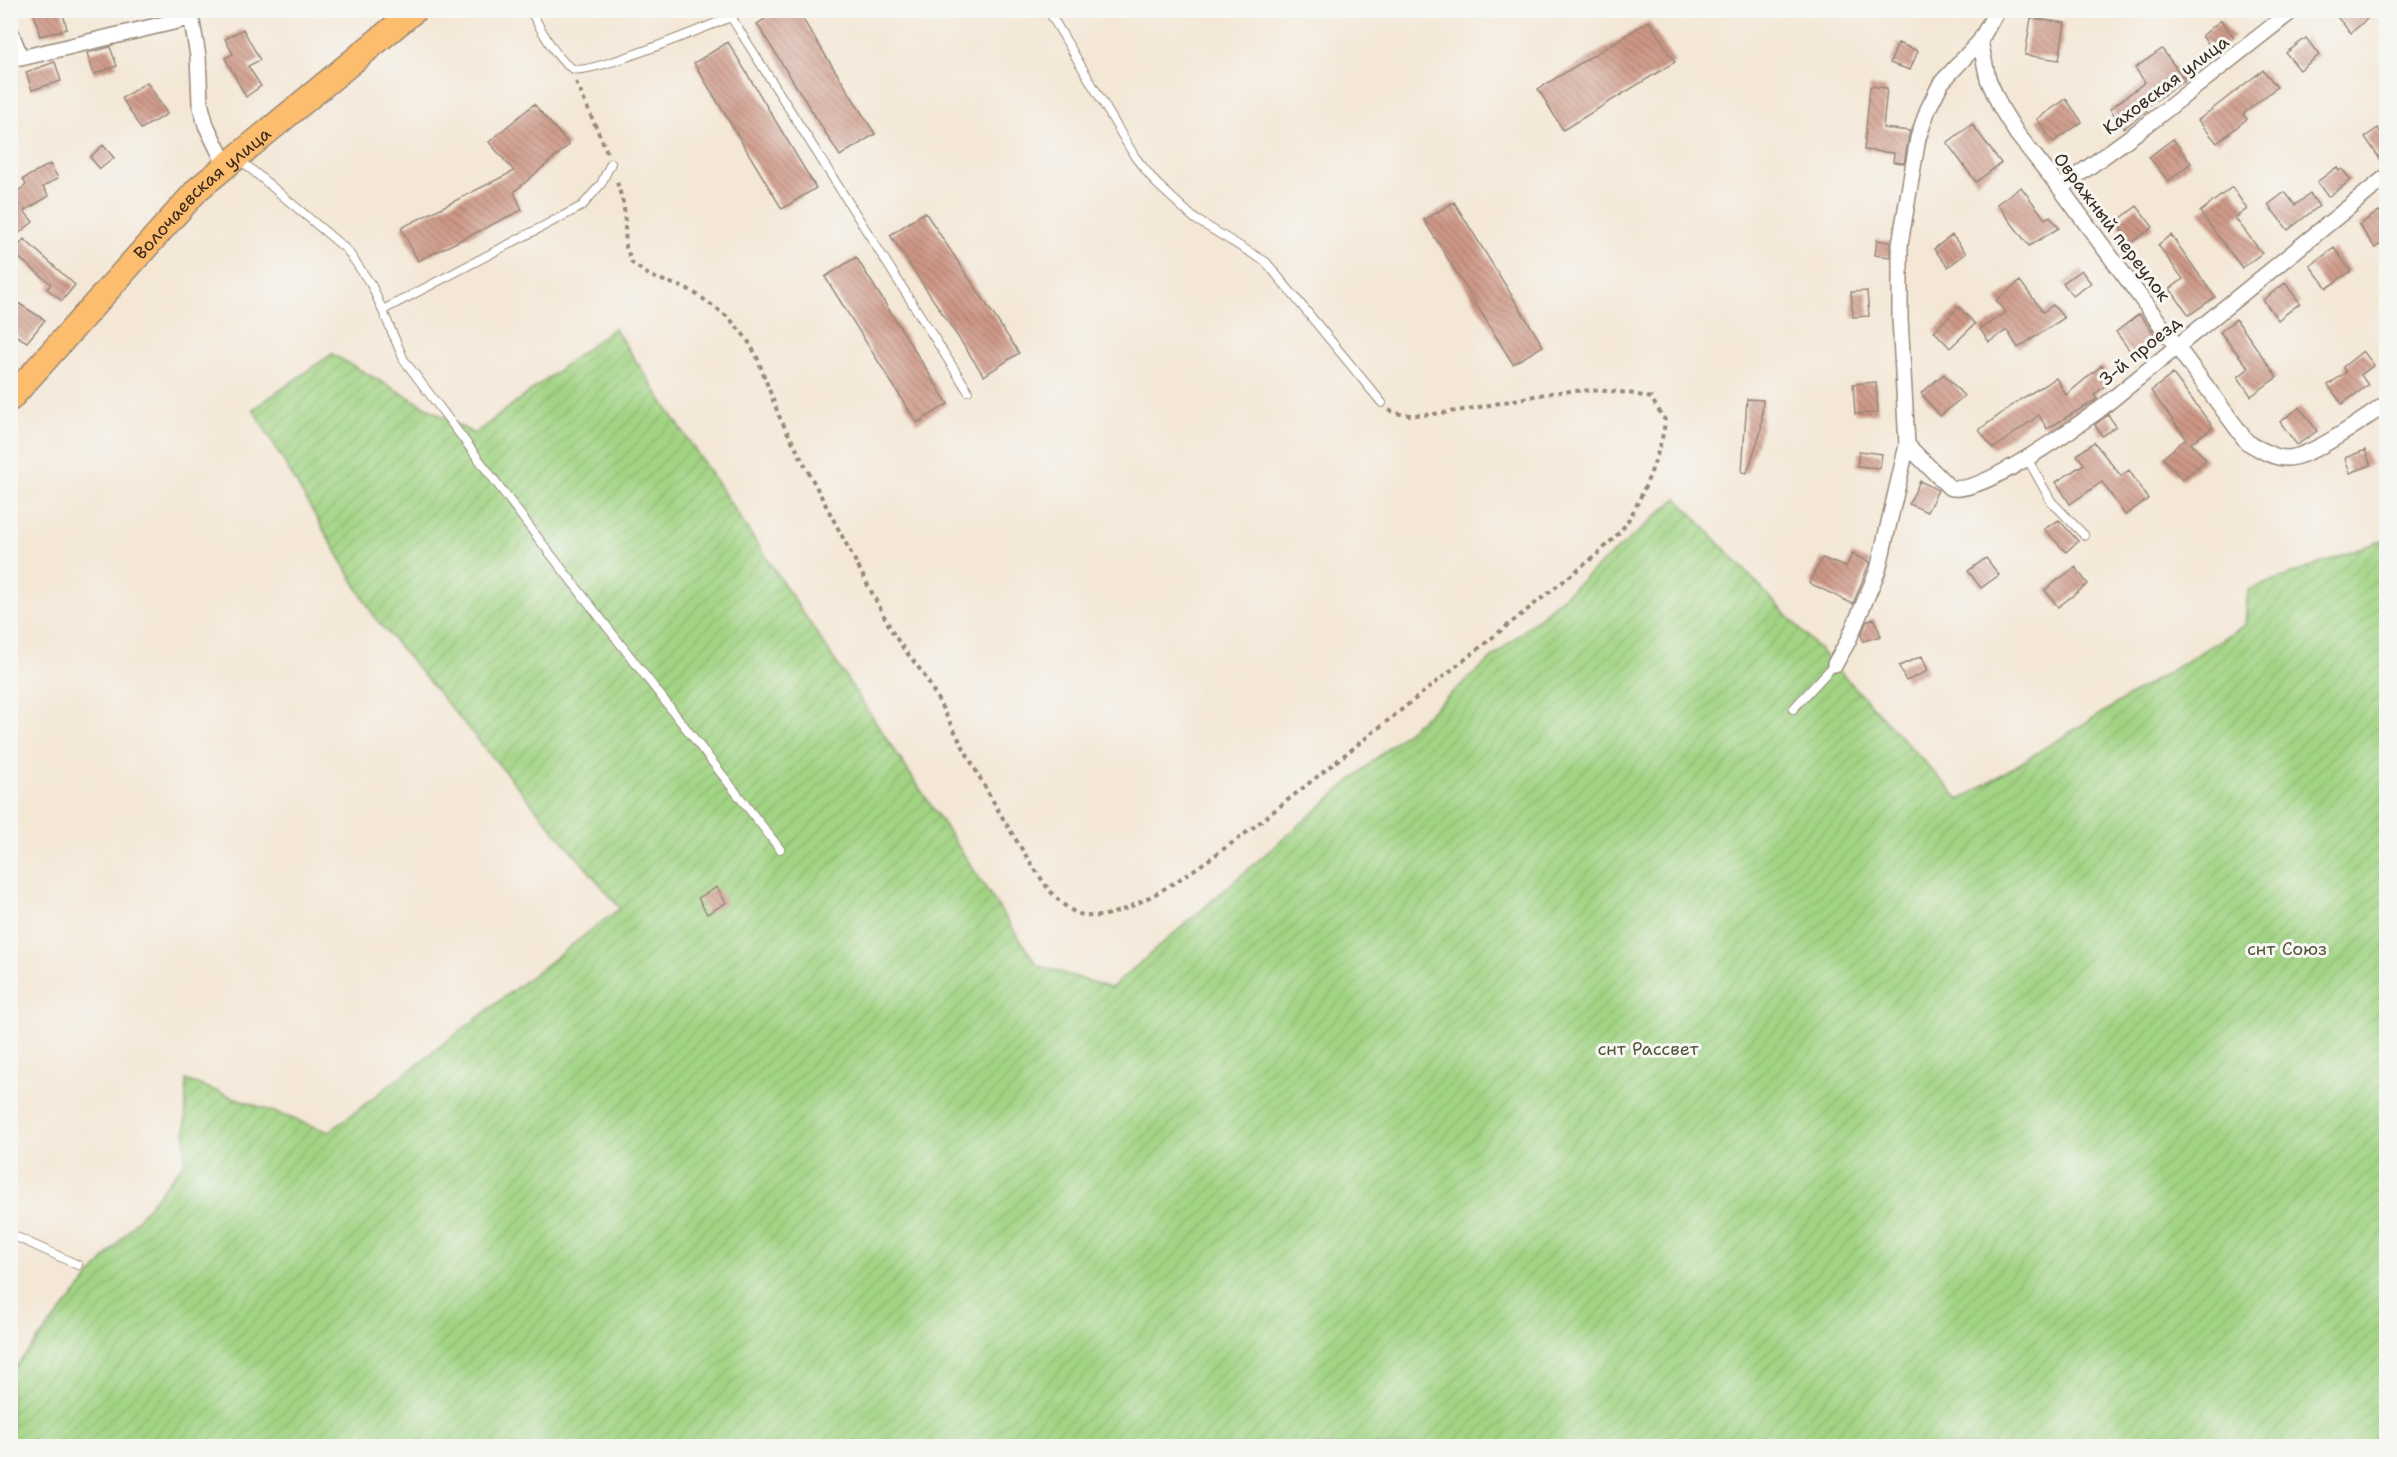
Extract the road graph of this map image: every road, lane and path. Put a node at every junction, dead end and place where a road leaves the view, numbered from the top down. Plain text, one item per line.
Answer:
1 (415, 10) edge
2 (530, 10) edge
3 (743, 10) edge
4 (1048, 10) edge
5 (1997, 10) edge
6 (2293, 10) edge
7 (190, 14) edge
8 (731, 17) junction
9 (10, 31) edge
10 (1980, 41) junction
11 (565, 64) junction
12 (231, 160) junction
13 (611, 163) junction
14 (2386, 177) edge
15 (2060, 188) junction
16 (382, 310) junction
17 (2177, 347) junction
18 (968, 391) dead end
19 (10, 399) edge
20 (1382, 403) joint
21 (2386, 404) edge
22 (1907, 445) junction
23 (2026, 458) junction
24 (2084, 535) dead end
25 (1835, 664) joint
26 (1793, 709) dead end
27 (780, 849) dead end
28 (10, 1234) edge
29 (78, 1265) dead end

1 - 12 main road, Волочаевская улица
2 - 11 lane
3 - 8 lane
4 - 20 lane
5 - 10 street
6 - 15 street, Каховская улица
7 - 9 street
7 - 12 street
8 - 11 lane
8 - 18 lane
10 - 15 street, Овражный переулок
10 - 22 street
11 - 13 path
12 - 16 lane
12 - 19 main road, Волочаевская улица
13 - 16 lane
13 - 20 path
14 - 17 street, 3-й проезд
15 - 17 street, Овражный переулок
16 - 27 lane
17 - 21 street, Овражный переулок
17 - 23 street, 3-й проезд
22 - 23 street, 3-й проезд
22 - 25 street
23 - 24 lane
25 - 26 lane
28 - 29 lane

